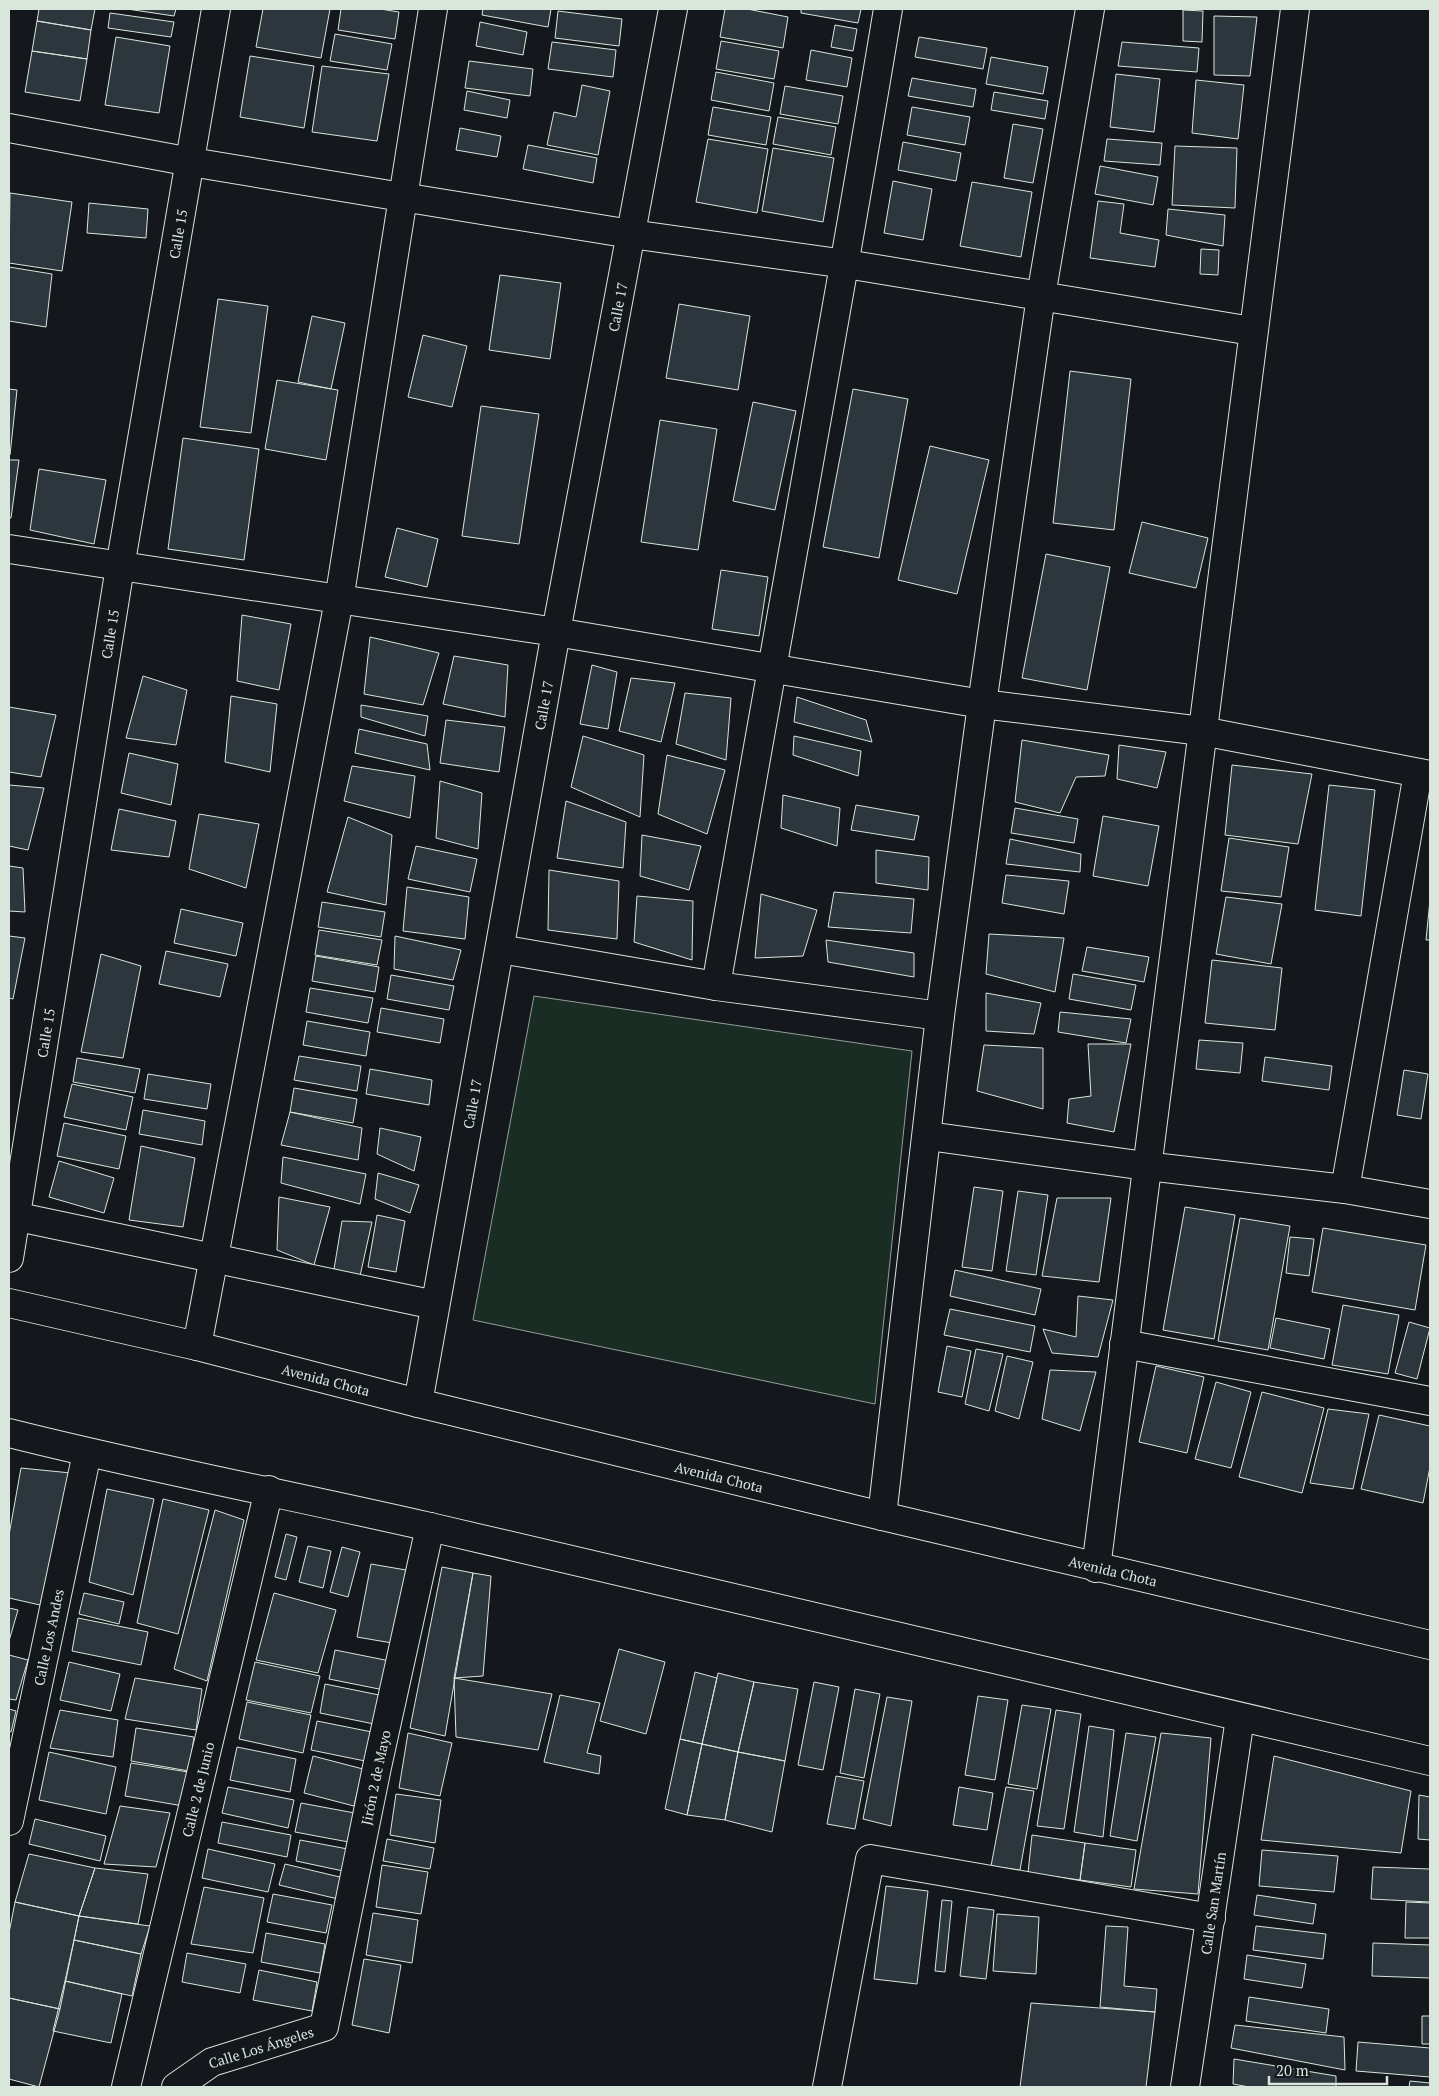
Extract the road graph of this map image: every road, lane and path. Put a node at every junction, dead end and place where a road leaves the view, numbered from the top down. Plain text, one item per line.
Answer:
1 (216, 9) edge
2 (433, 9) edge
3 (673, 9) edge
4 (888, 9) edge
5 (1090, 9) edge
6 (1295, 9) edge
7 (9, 128) edge
8 (191, 162) junction
9 (402, 197) junction
10 (631, 234) junction
11 (846, 264) junction
12 (1041, 296) junction
13 (1252, 331) junction
14 (9, 549) edge
15 (120, 567) junction
16 (339, 600) junction
17 (556, 632) junction
18 (771, 669) junction
19 (982, 704) junction
20 (1202, 731) junction
21 (1424, 774) edge
22 (500, 949) junction
23 (716, 986) junction
24 (940, 1016) junction
25 (928, 1136) junction
26 (1146, 1166) junction
27 (1345, 1189) junction
28 (1430, 1204) edge
29 (12, 1216) edge
30 (9, 1258) edge
31 (213, 1259) junction
32 (9, 1302) edge
33 (435, 1306) junction
34 (1124, 1344) junction
35 (197, 1346) junction
36 (1430, 1401) edge
37 (418, 1403) junction
38 (9, 1433) edge
39 (87, 1453) junction
40 (269, 1490) junction
41 (882, 1516) junction
42 (430, 1527) junction
43 (1096, 1568) junction
44 (1430, 1645) edge
45 (1240, 1718) junction
46 (1430, 1761) edge
47 (9, 1821) edge
48 (1210, 1918) junction
49 (324, 2027) joint
50 (126, 2087) edge
51 (176, 2087) edge
52 (827, 2087) edge
53 (1185, 2087) edge

1 - 8 main road, Calle 15
2 - 9 main road
3 - 10 main road, Calle 17
4 - 11 main road
5 - 12 main road
6 - 13 main road
7 - 8 main road
8 - 9 main road
8 - 15 main road, Calle 15
9 - 10 main road
9 - 16 main road
10 - 11 main road
10 - 17 main road, Calle 17
11 - 12 main road
11 - 18 main road
12 - 13 main road
12 - 19 main road
13 - 20 main road
14 - 15 main road
15 - 16 main road
15 - 29 main road, Calle 15
16 - 17 main road
16 - 31 main road
17 - 18 main road
17 - 22 main road, Calle 17
18 - 19 main road
18 - 23 main road
19 - 20 main road
19 - 24 main road
20 - 21 main road
20 - 26 main road
21 - 27 main road
22 - 23 main road
22 - 33 main road, Calle 17
23 - 24 main road
24 - 25 main road
25 - 26 main road
25 - 41 main road
26 - 27 main road
26 - 34 main road
27 - 28 main road
29 - 30 main road, Calle 15
29 - 31 main road
31 - 33 main road
31 - 35 main road
32 - 35 main road, Avenida Chota
33 - 37 main road, Calle 17
34 - 36 main road
34 - 43 main road
35 - 37 main road, Avenida Chota
37 - 41 main road, Avenida Chota
38 - 39 main road
39 - 40 main road
39 - 47 main road, Calle Los Andes
40 - 42 main road
40 - 50 main road, Calle 2 de Junio
41 - 43 main road, Avenida Chota
42 - 45 main road
42 - 49 main road, Jirón 2 de Mayo
43 - 44 main road, Avenida Chota
45 - 46 main road
45 - 48 main road, Calle San Martín
48 - 52 main road
48 - 53 main road, Calle San Martín
49 - 51 main road, Calle Los Ángeles

